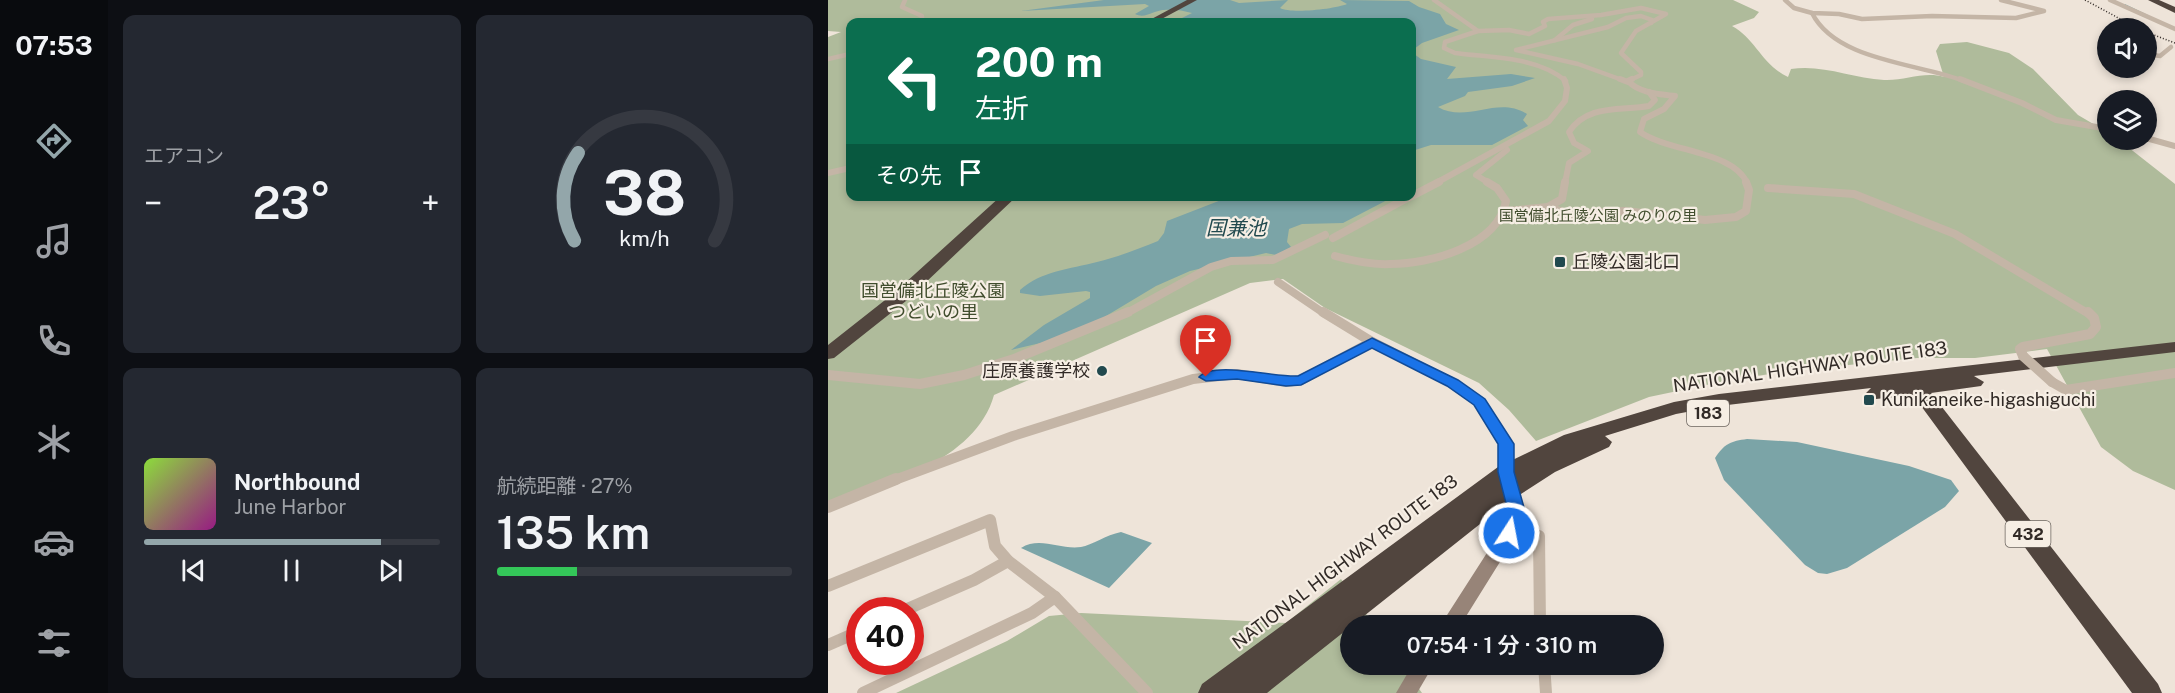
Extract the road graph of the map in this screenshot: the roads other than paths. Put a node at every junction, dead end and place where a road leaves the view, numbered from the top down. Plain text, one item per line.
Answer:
1 (905, 0) edge
2 (1192, 0) edge
3 (1200, 0) edge
4 (1434, 0) edge
5 (1785, 0) edge
6 (2001, 0) edge
7 (2110, 0) edge
8 (2152, 0) edge
9 (2175, 10) edge
10 (1173, 11) junction
11 (1812, 13) junction
12 (1605, 15) junction
13 (923, 18) edge
14 (1158, 18) edge
15 (1163, 18) edge
16 (1651, 23) junction
17 (2175, 29) edge
18 (1478, 31) junction
19 (1538, 45) junction
20 (2171, 46) dead end
21 (2164, 53) junction
22 (846, 55) edge
23 (2175, 55) edge
24 (2157, 56) edge
25 (828, 59) edge
26 (1628, 82) junction
27 (1648, 92) junction
28 (2097, 127) edge
29 (2157, 141) edge
30 (1516, 143) junction
31 (2175, 146) edge
32 (846, 169) edge
33 (828, 173) edge
34 (1768, 188) dead end
35 (1416, 193) edge
36 (992, 201) edge
37 (1005, 201) edge
38 (1401, 201) edge
39 (1548, 207) junction
40 (1507, 211) junction
41 (1335, 256) dead end
42 (1278, 282) dead end
43 (828, 342) edge
44 (1372, 342) junction
45 (2175, 347) edge
46 (828, 354) edge
47 (2175, 356) edge
48 (2175, 373) edge
49 (828, 375) edge
50 (1913, 382) junction
51 (1508, 480) junction
52 (828, 507) edge
53 (1539, 536) dead end
54 (1008, 561) junction
55 (828, 586) edge
56 (1055, 597) junction
57 (924, 602) edge
58 (1456, 615) edge
59 (1540, 615) edge
60 (846, 637) edge
61 (828, 645) edge
62 (1417, 675) edge
63 (1545, 675) edge
64 (863, 693) edge
65 (1147, 693) edge
66 (1212, 693) edge
67 (1246, 693) edge
68 (1406, 693) edge
69 (1546, 693) edge
70 (2148, 693) edge

1 - 13 street
2 - 10 highway
3 - 10 highway
4 - 18 street
5 - 11 street
6 - 11 street
7 - 17 street
8 - 9 highway
10 - 14 highway
10 - 15 highway
11 - 28 street
12 - 16 street
12 - 18 street
12 - 19 street
16 - 19 street
16 - 26 street
18 - 30 street
19 - 26 street
20 - 21 street
21 - 23 street
21 - 24 street
22 - 25 street
26 - 27 street
27 - 39 street
27 - 39 street
29 - 31 street
30 - 35 street
30 - 40 street
32 - 33 street
34 - 48 street, bridge
36 - 43 highway
37 - 46 highway
38 - 49 street
39 - 40 street
40 - 41 street
42 - 44 street
44 - 51 street
44 - 52 street
45 - 50 highway, NATIONAL HIGHWAY ROUTE 183 / 183
47 - 50 highway, NATIONAL HIGHWAY ROUTE 183 / 183
50 - 51 highway, NATIONAL HIGHWAY ROUTE 183 / 183
50 - 70 highway, 432
51 - 58 street
51 - 66 highway, NATIONAL HIGHWAY ROUTE 183 / 183
51 - 67 highway, NATIONAL HIGHWAY ROUTE 183 / 183
53 - 59 street
54 - 55 street
54 - 56 street
54 - 57 street
56 - 64 street
56 - 65 street
60 - 61 street
62 - 68 street
63 - 69 street

